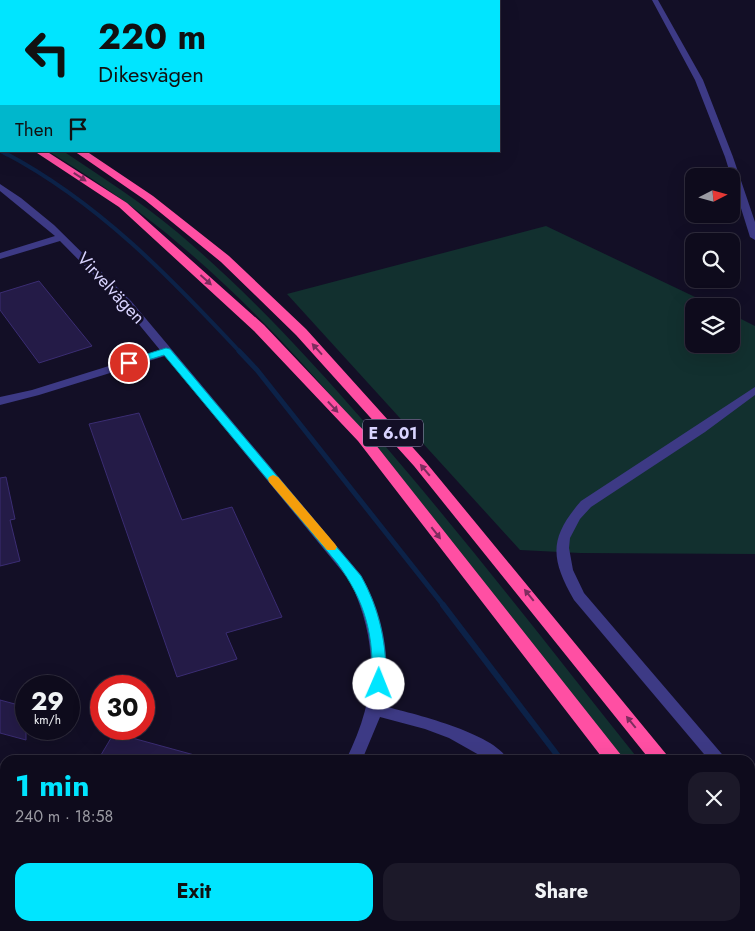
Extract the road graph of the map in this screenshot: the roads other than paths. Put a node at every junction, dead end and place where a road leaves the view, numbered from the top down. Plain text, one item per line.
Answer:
1 (655, 0) edge
2 (41, 152) edge
3 (81, 152) edge
4 (0, 187) edge
5 (61, 237) junction
6 (755, 237) edge
7 (0, 256) edge
8 (166, 352) junction
9 (755, 390) edge
10 (0, 402) edge
11 (375, 710) junction
12 (357, 755) edge
13 (493, 755) edge
14 (611, 755) edge
15 (658, 755) edge
16 (715, 755) edge

1 - 6 street
2 -> 14 highway, E 6.01
15 -> 3 highway, E 6.01
4 - 5 street, Virvelvägen
5 - 7 street
5 - 8 street, Virvelvägen
8 - 10 street
8 - 11 street, Virvelvägen
9 - 16 street
11 - 12 street, Virvelvägen
11 - 13 street

